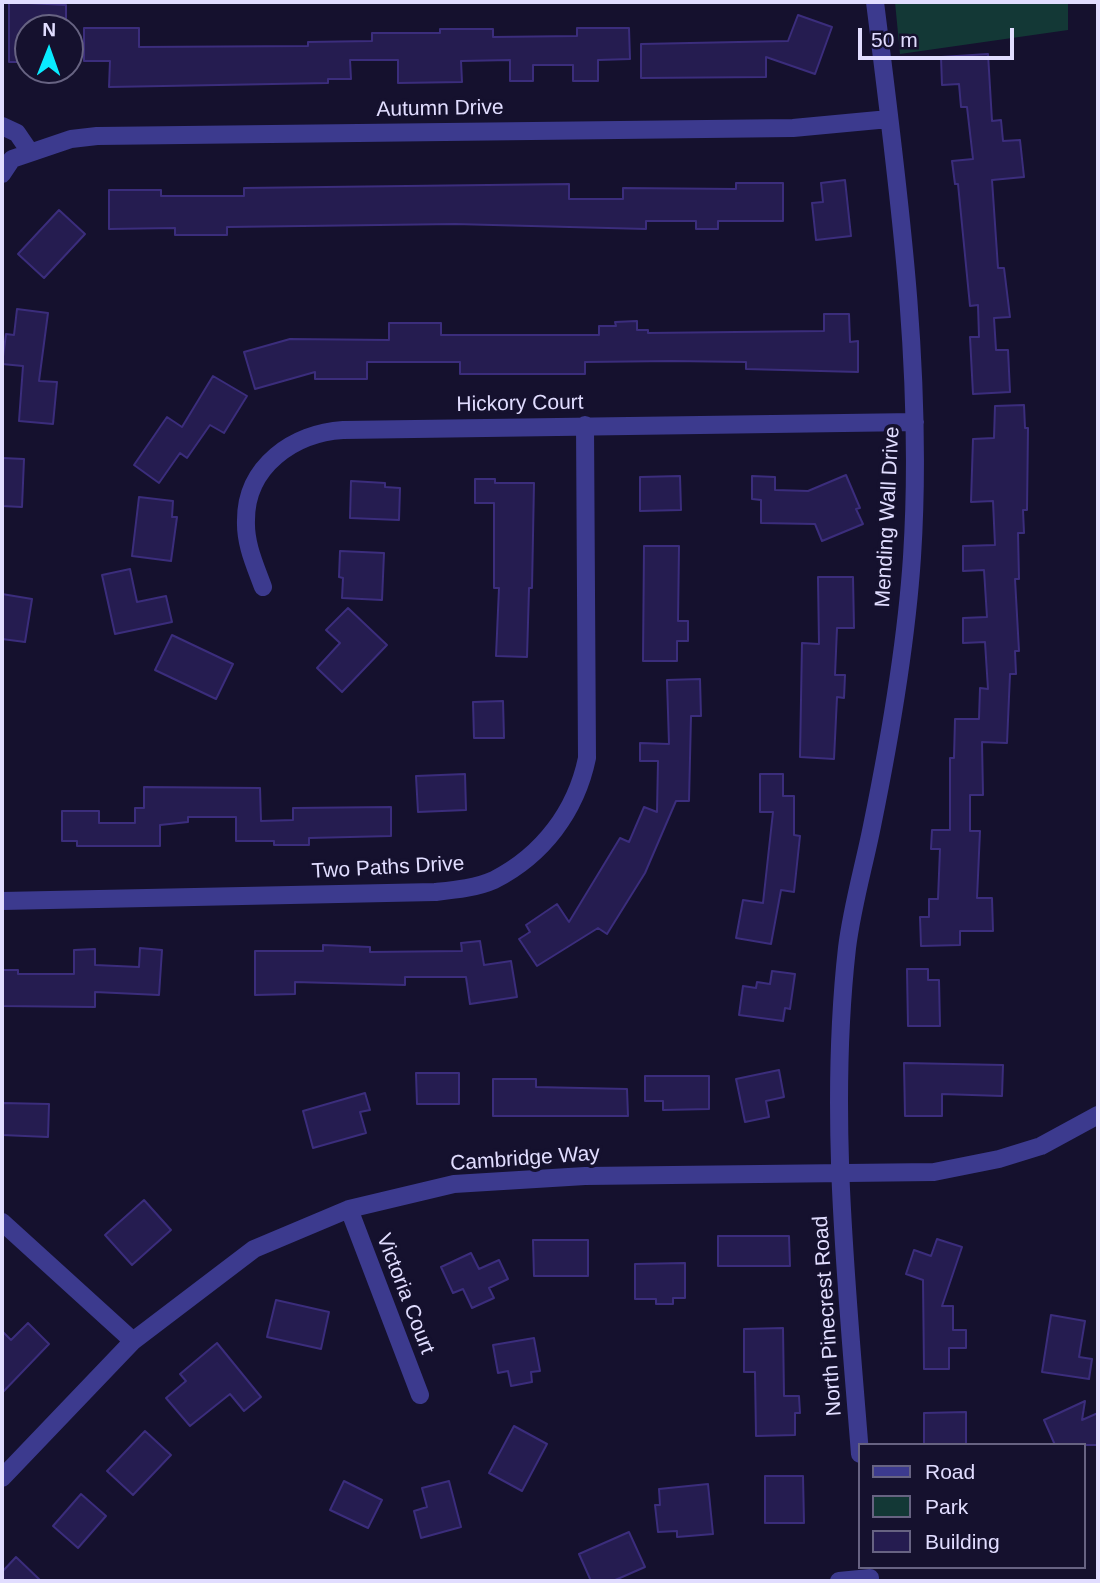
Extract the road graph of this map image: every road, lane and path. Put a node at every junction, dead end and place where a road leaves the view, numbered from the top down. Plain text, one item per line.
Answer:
1 (875, 2) edge
2 (889, 119) junction
3 (2, 126) edge
4 (30, 152) junction
5 (2, 174) edge
6 (915, 422) junction
7 (585, 425) junction
8 (263, 587) dead end
9 (2, 901) edge
10 (1098, 1115) edge
11 (842, 1175) junction
12 (349, 1209) junction
13 (2, 1222) edge
14 (133, 1341) junction
15 (420, 1395) dead end
16 (859, 1443) edge
17 (2, 1478) edge
18 (870, 1575) edge
19 (839, 1581) edge

1 - 2 street, Mending Wall Drive
2 - 4 street, Autumn Drive
2 - 6 street, Mending Wall Drive
3 - 4 street
4 - 5 street, Autumn Drive
6 - 7 street, Hickory Court
6 - 11 street, Mending Wall Drive
7 - 8 street, Hickory Court
7 - 9 street, Two Paths Drive
10 - 11 street, Cambridge Way
11 - 12 street, Cambridge Way
11 - 16 street, North Pinecrest Road
12 - 14 street, Cambridge Way
12 - 15 street, Victoria Court
13 - 14 street
14 - 17 street, Cambridge Way
18 - 19 street

